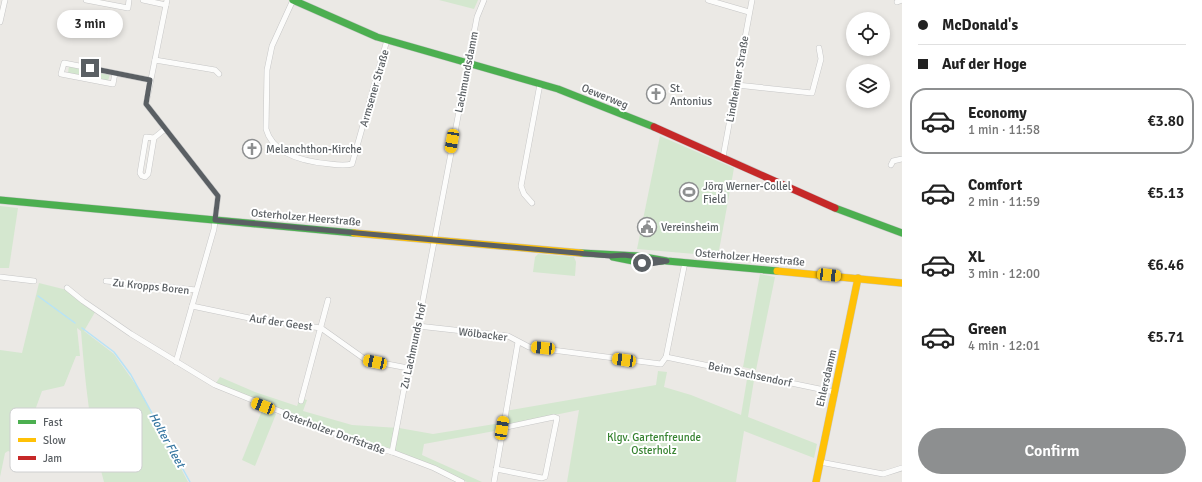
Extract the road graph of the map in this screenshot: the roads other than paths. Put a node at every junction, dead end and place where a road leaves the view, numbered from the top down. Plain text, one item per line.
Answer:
1 (5, 0) edge
2 (86, 0) edge
3 (129, 0) edge
4 (143, 0) edge
5 (293, 0) edge
6 (484, 0) edge
7 (708, 0) edge
8 (752, 0) edge
9 (167, 2) edge
10 (749, 12) junction
11 (0, 22) edge
12 (387, 40) junction
13 (819, 48) dead end
14 (155, 60) junction
15 (468, 63) junction
16 (115, 73) junction
17 (219, 74) dead end
18 (150, 80) junction
19 (540, 84) junction
20 (737, 85) junction
21 (165, 129) junction
22 (154, 138) junction
23 (723, 157) junction
24 (902, 159) edge
25 (891, 165) dead end
26 (0, 200) edge
27 (532, 203) dead end
28 (215, 220) junction
29 (902, 233) edge
30 (435, 239) junction
31 (685, 262) junction
32 (0, 277) edge
33 (858, 278) junction
34 (106, 281) dead end
35 (34, 282) dead end
36 (902, 282) edge
37 (67, 288) dead end
38 (196, 290) junction
39 (328, 300) dead end
40 (192, 306) junction
41 (418, 326) junction
42 (321, 328) junction
43 (518, 342) junction
44 (666, 357) junction
45 (176, 362) junction
46 (408, 368) junction
47 (834, 392) junction
48 (301, 401) dead end
49 (502, 428) junction
50 (392, 452) junction
51 (820, 462) junction
52 (902, 468) edge
53 (496, 469) junction
54 (462, 482) edge
55 (494, 482) edge
56 (816, 482) edge

1 - 11 street
2 - 3 street
4 - 9 street
5 - 12 main road, Oewerweg
5 - 12 street, Armsener Straße
6 - 15 street, Lachmundsdamm
7 - 10 street
8 - 10 street, Lindheimer Straße
9 - 14 street, Zu Kropps Boren
10 - 20 street, Lindheimer Straße
12 - 15 main road, Oewerweg
13 - 20 street
14 - 17 street
14 - 18 street, Zu Kropps Boren
15 - 19 main road, Oewerweg
15 - 30 street, Lachmundsdamm
16 - 16 street
16 - 18 street
18 - 21 street, Zu Kropps Boren
19 - 23 main road, Oewerweg
19 - 27 street
20 - 23 street, Lindheimer Straße
21 - 22 street
21 - 28 street, Zu Kropps Boren
22 - 22 street
23 - 29 main road, Oewerweg
24 - 25 street
26 - 28 main road, Osterholzer Heerstraße
28 - 30 main road, Osterholzer Heerstraße
28 - 38 street, Zu Kropps Boren
30 - 31 main road, Osterholzer Heerstraße
30 - 41 street, Zu Lachmunds Hof
31 - 33 main road, Osterholzer Heerstraße
31 - 44 street
32 - 35 street
33 - 36 main road, Osterholzer Heerstraße
33 - 47 main road, Ehlersdamm
34 - 38 street, Zu Kropps Boren
37 - 45 street, Osterholzer Dorfstraße
38 - 40 street, Zu Kropps Boren
39 - 42 street
40 - 42 street, Auf der Geest
40 - 45 street, Zu Kropps Boren
41 - 43 street, Wölbacker
41 - 46 street, Zu Lachmunds Hof
42 - 46 street, Auf der Geest
42 - 48 street
43 - 44 street, Wölbacker
43 - 49 street
44 - 47 street, Beim Sachsendorf
45 - 50 street, Osterholzer Dorfstraße
46 - 50 street, Zu Lachmunds Hof
47 - 51 main road, Ehlersdamm
49 - 53 street
49 - 53 street
50 - 54 street, Osterholzer Dorfstraße
51 - 52 street
51 - 56 main road, Ehlersdamm
53 - 55 street

